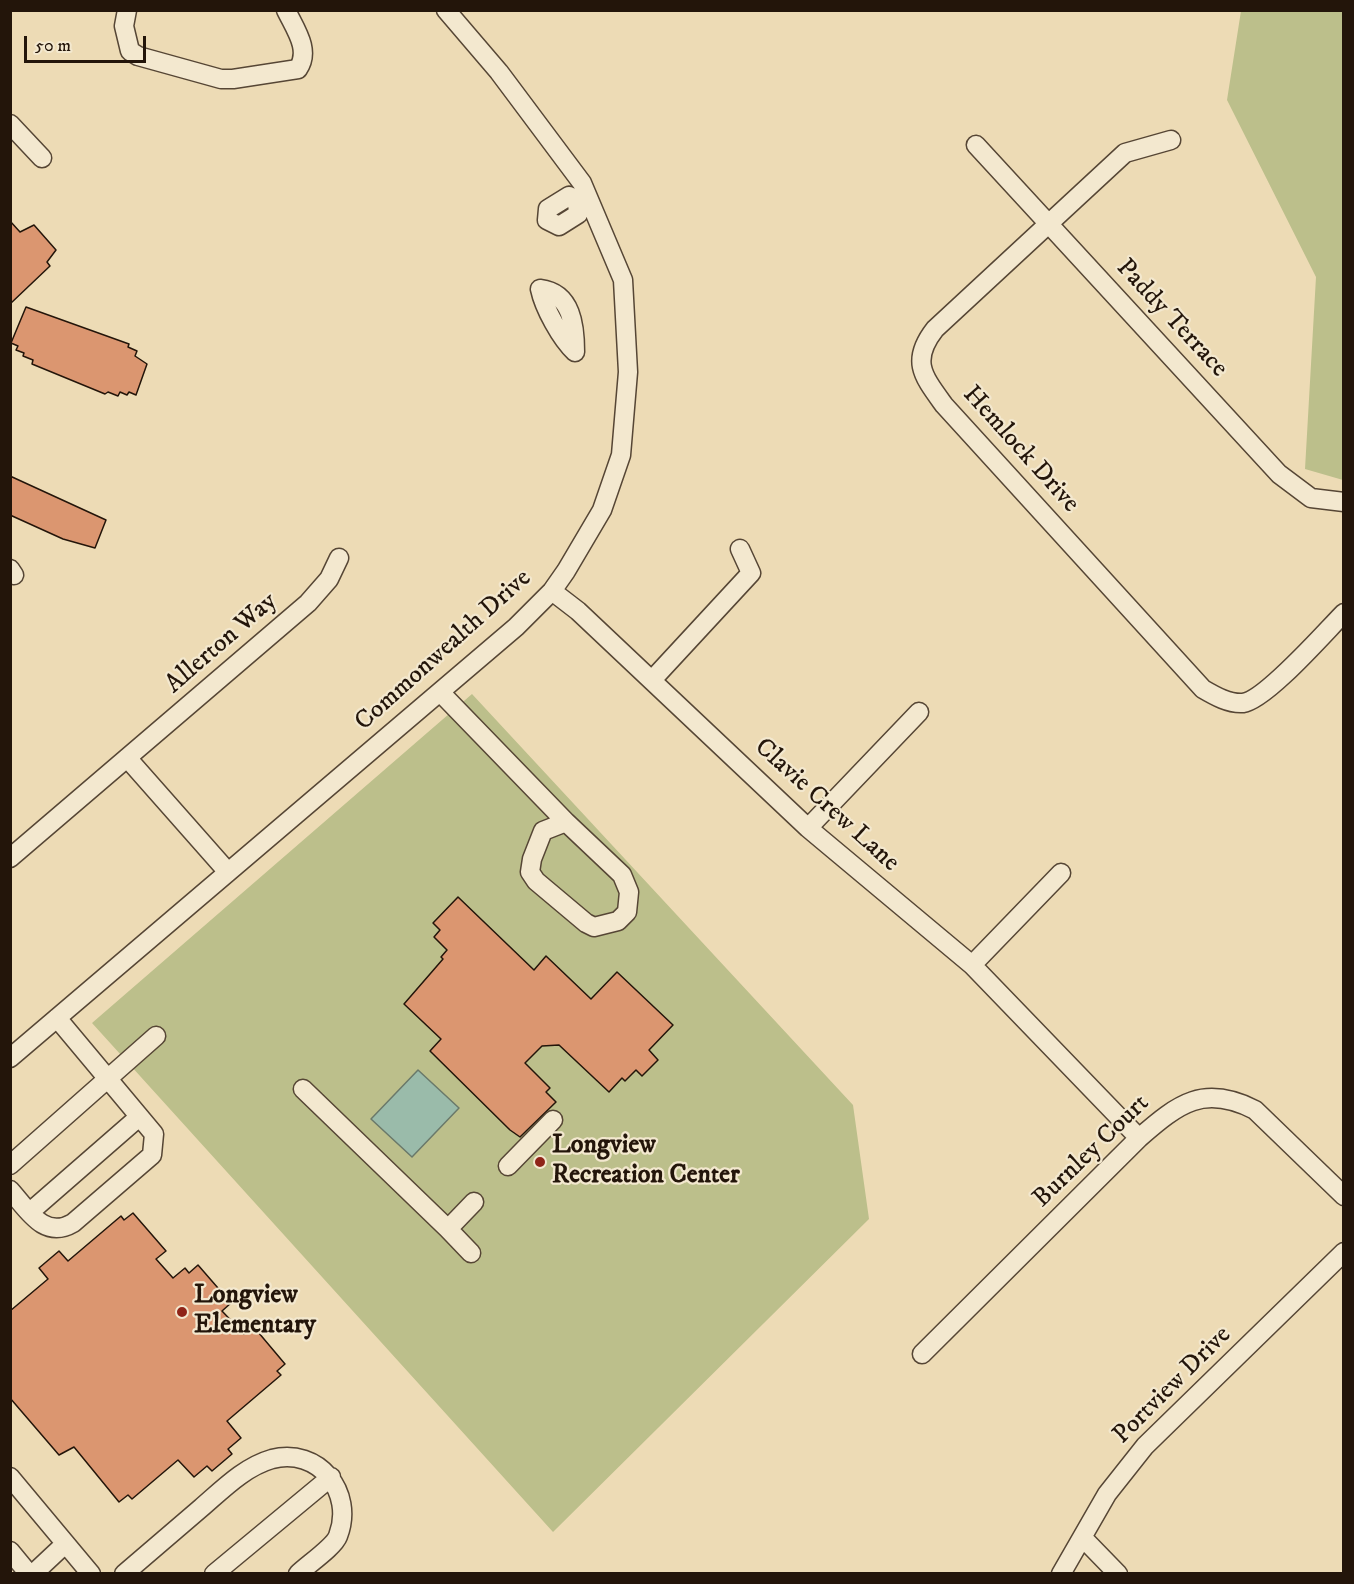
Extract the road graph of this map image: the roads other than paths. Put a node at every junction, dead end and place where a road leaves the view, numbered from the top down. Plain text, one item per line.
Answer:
1 (128, 10) edge
2 (286, 10) edge
3 (446, 10) edge
4 (10, 124) edge
5 (1170, 140) dead end
6 (976, 145) dead end
7 (42, 158) dead end
8 (1049, 224) junction
9 (1344, 502) edge
10 (740, 549) dead end
11 (339, 558) dead end
12 (552, 591) junction
13 (1344, 613) edge
14 (652, 680) junction
15 (440, 692) junction
16 (919, 712) dead end
17 (129, 760) junction
18 (566, 822) junction
19 (808, 828) junction
20 (10, 858) edge
21 (227, 871) junction
22 (1061, 873) dead end
23 (972, 965) junction
24 (57, 1018) junction
25 (156, 1036) dead end
26 (10, 1058) edge
27 (109, 1080) junction
28 (303, 1089) dead end
29 (139, 1116) junction
30 (553, 1120) dead end
31 (1139, 1138) junction
32 (10, 1165) edge
33 (508, 1166) dead end
34 (10, 1190) edge
35 (1344, 1196) edge
36 (474, 1202) dead end
37 (30, 1212) junction
38 (448, 1229) junction
39 (1344, 1252) edge
40 (471, 1253) dead end
41 (922, 1353) dead end
42 (10, 1477) edge
43 (331, 1477) junction
44 (1083, 1538) junction
45 (66, 1544) junction
46 (10, 1551) edge
47 (31, 1574) edge
48 (91, 1574) edge
49 (124, 1574) edge
50 (214, 1574) edge
51 (298, 1574) edge
52 (1061, 1574) edge
53 (1118, 1574) edge

1 - 2 street
3 - 12 street, Commonwealth Drive
4 - 7 street
5 - 8 street, Hemlock Drive
6 - 8 street, Paddy Terrace
8 - 9 street, Paddy Terrace
8 - 13 street, Hemlock Drive
10 - 14 street
11 - 17 street, Allerton Way
12 - 14 street, Clavie Crew Lane
12 - 15 street, Commonwealth Drive
14 - 19 street, Clavie Crew Lane
15 - 18 street
15 - 21 street, Commonwealth Drive
16 - 19 street
17 - 20 street, Allerton Way
17 - 21 street
18 - 18 street
19 - 23 street, Clavie Crew Lane
21 - 24 street, Commonwealth Drive
22 - 23 street
23 - 31 street, Clavie Crew Lane
24 - 26 street, Commonwealth Drive
24 - 27 street
25 - 27 street
27 - 29 street
27 - 32 street
28 - 38 street
29 - 37 street
29 - 37 street
30 - 33 street
31 - 35 street, Burnley Court
31 - 41 street, Burnley Court
34 - 37 street
36 - 38 street
38 - 40 street
39 - 44 street, Portview Drive
42 - 45 street
43 - 49 street
43 - 50 street
43 - 51 street
44 - 52 street, Portview Drive
44 - 53 street
45 - 47 street
45 - 48 street
46 - 47 street

